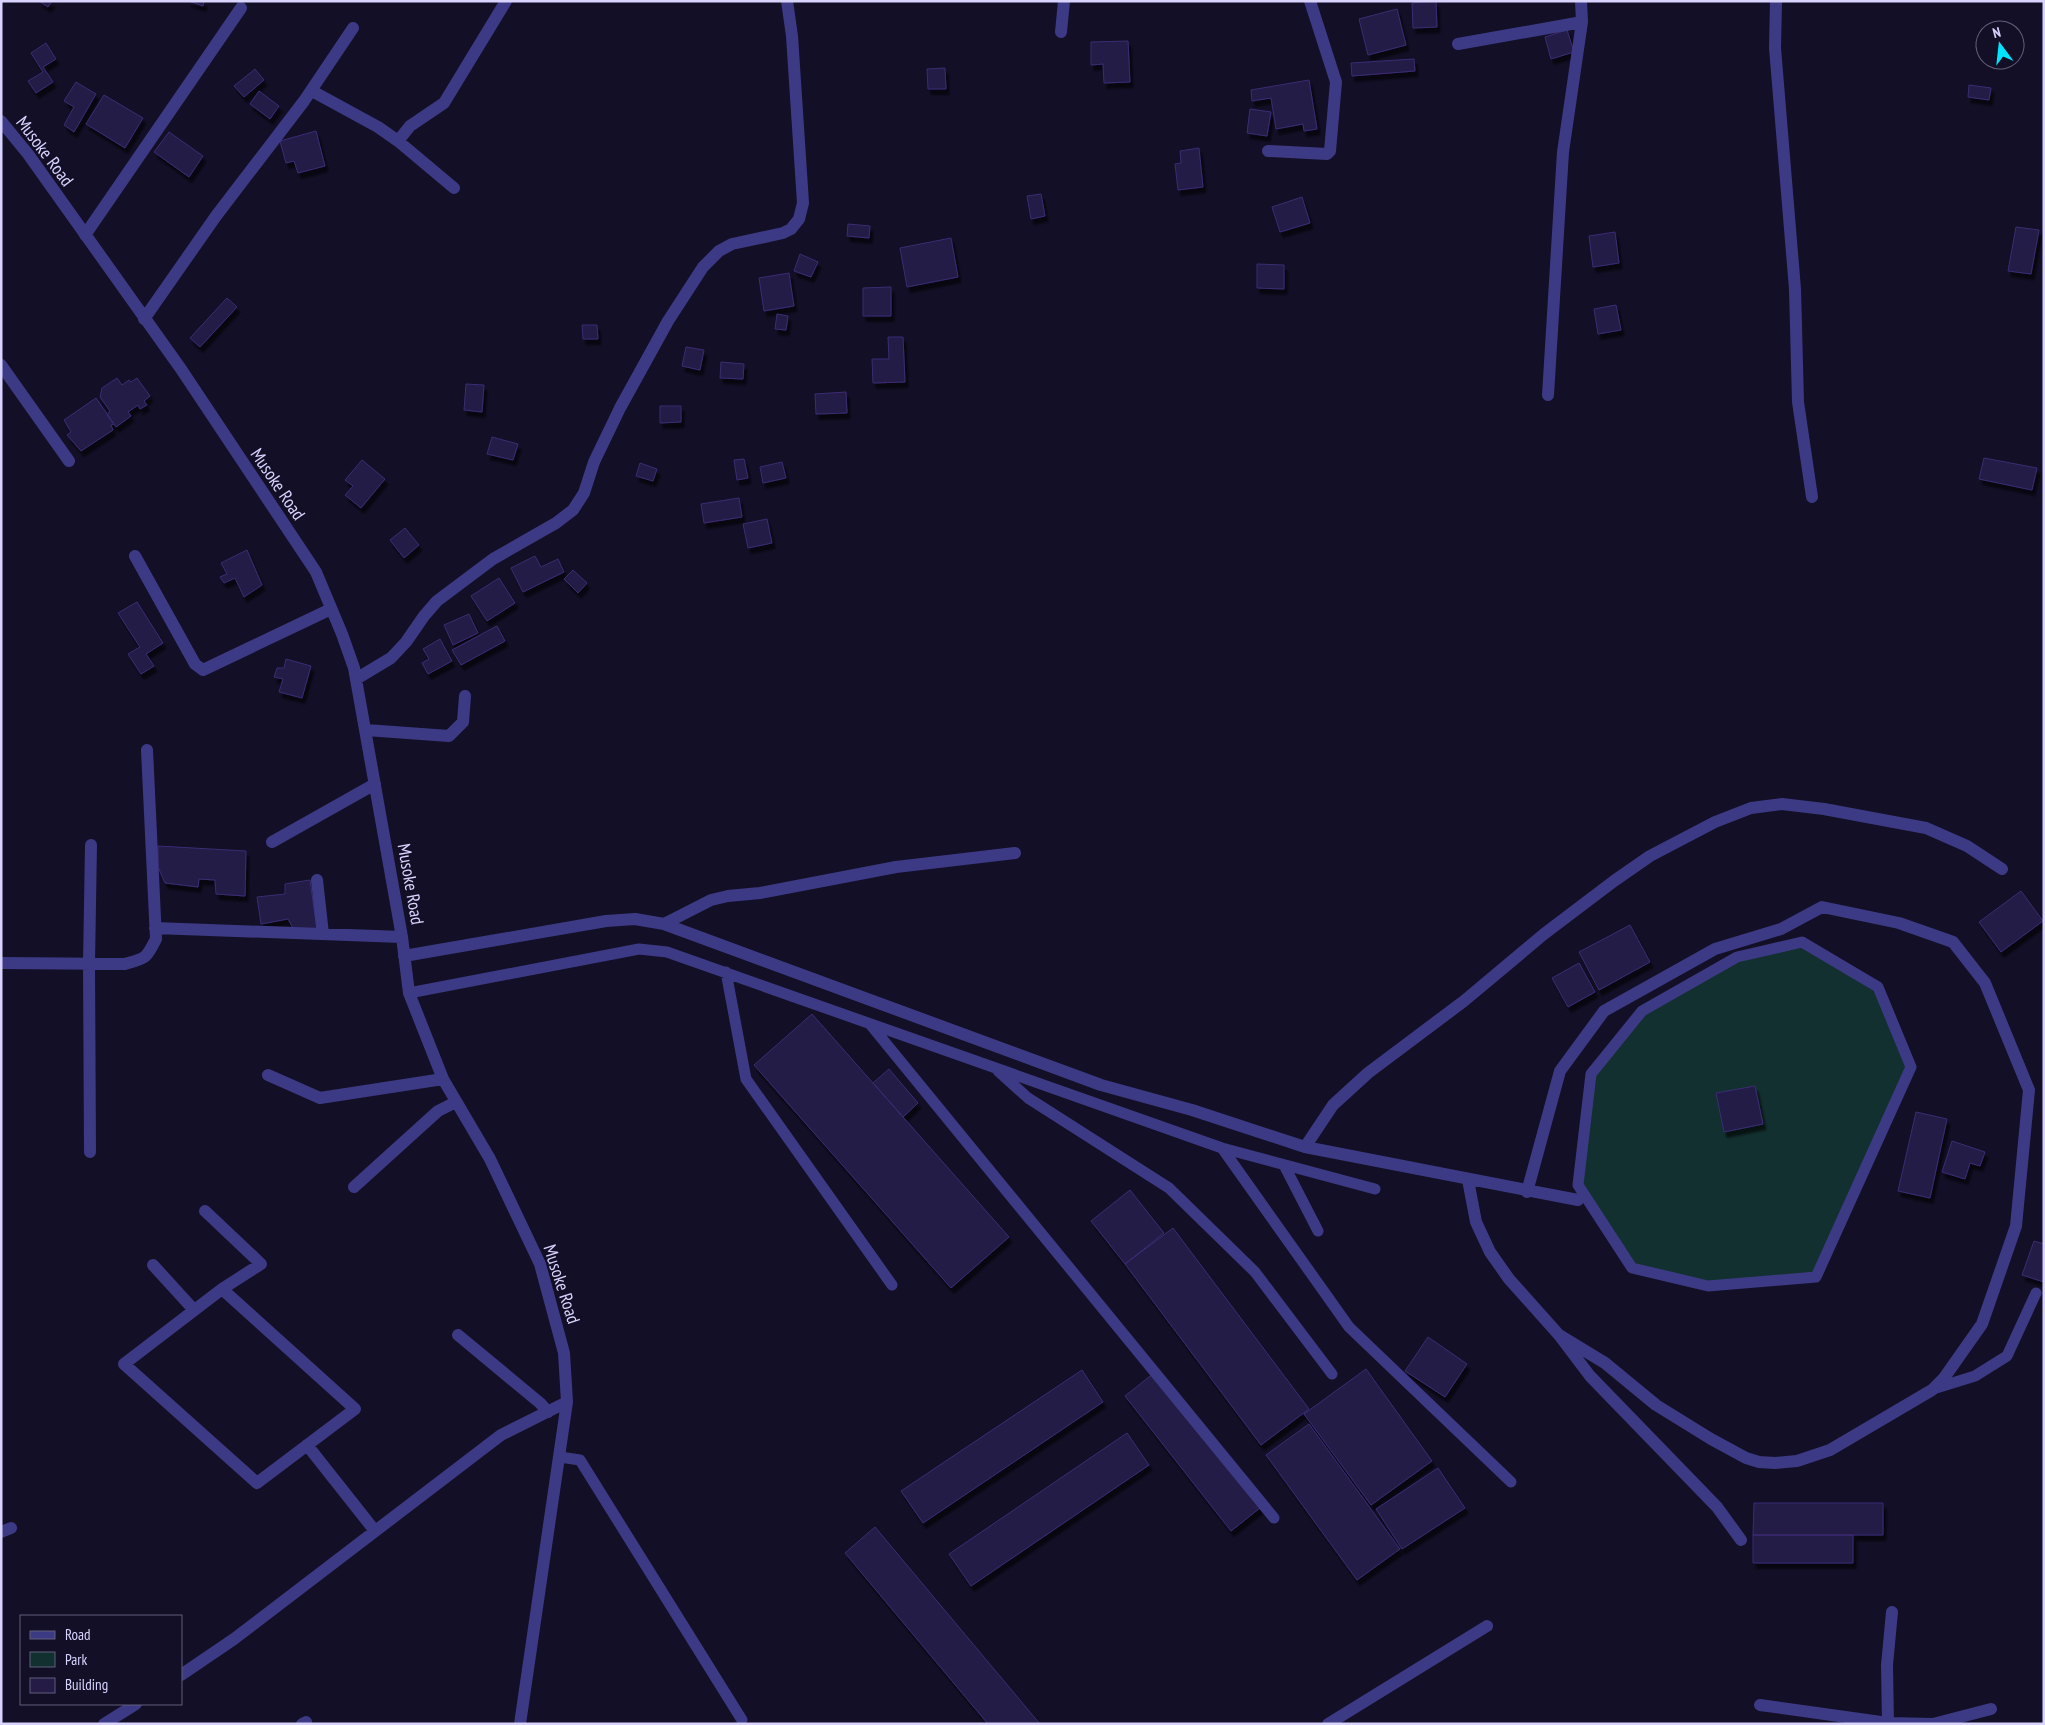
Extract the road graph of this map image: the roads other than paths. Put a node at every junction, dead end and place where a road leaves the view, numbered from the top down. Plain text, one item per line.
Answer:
1 (506, 1) edge
2 (787, 1) edge
3 (1064, 1) edge
4 (1310, 1) edge
5 (1581, 1) edge
6 (1776, 1) edge
7 (240, 8) dead end
8 (1582, 22) junction
9 (352, 28) dead end
10 (1061, 32) dead end
11 (1458, 44) dead end
12 (312, 91) junction
13 (1, 121) edge
14 (398, 141) junction
15 (1268, 151) dead end
16 (454, 188) dead end
17 (85, 235) junction
18 (144, 319) junction
19 (1, 365) edge
20 (1548, 395) dead end
21 (68, 461) dead end
22 (1812, 498) dead end
23 (135, 556) dead end
24 (331, 609) junction
25 (356, 679) junction
26 (465, 696) dead end
27 (366, 730) junction
28 (147, 750) dead end
29 (376, 784) junction
30 (272, 842) dead end
31 (91, 845) dead end
32 (1015, 853) dead end
33 (2002, 869) dead end
34 (317, 880) dead end
35 (664, 924) junction
36 (155, 928) junction
37 (323, 934) junction
38 (402, 937) junction
39 (404, 956) junction
40 (1, 963) edge
41 (89, 963) junction
42 (726, 972) junction
43 (409, 993) junction
44 (869, 1022) junction
45 (992, 1066) junction
46 (268, 1075) dead end
47 (443, 1079) junction
48 (456, 1102) junction
49 (1305, 1147) junction
50 (1222, 1148) junction
51 (90, 1152) dead end
52 (1284, 1165) junction
53 (1468, 1180) junction
54 (1578, 1185) joint
55 (354, 1187) dead end
56 (1375, 1189) dead end
57 (1527, 1192) junction
58 (1578, 1200) dead end
59 (205, 1210) dead end
60 (1318, 1231) dead end
61 (153, 1265) dead end
62 (892, 1286) dead end
63 (222, 1289) junction
64 (2036, 1293) dead end
65 (194, 1310) junction
66 (458, 1335) dead end
67 (1559, 1335) junction
68 (1332, 1374) dead end
69 (1932, 1390) junction
70 (567, 1402) junction
71 (548, 1412) junction
72 (307, 1445) junction
73 (560, 1458) junction
74 (1511, 1482) dead end
75 (1274, 1518) dead end
76 (375, 1531) junction
77 (1741, 1540) dead end
78 (1892, 1612) dead end
79 (1487, 1626) dead end
80 (182, 1674) edge
81 (1760, 1704) dead end
82 (134, 1705) edge
83 (1991, 1709) dead end
84 (742, 1720) dead end
85 (1888, 1723) edge
86 (104, 1724) edge
87 (520, 1724) edge
88 (1328, 1724) edge

1 - 14 street
2 - 25 street
3 - 10 street
4 - 15 street
5 - 8 street
6 - 22 street
7 - 17 street
8 - 11 street
8 - 20 street
9 - 12 street
12 - 14 street
12 - 18 street
13 - 17 street, Musoke Road
14 - 16 street
17 - 18 street, Musoke Road
18 - 24 street, Musoke Road
19 - 21 street
23 - 24 street
24 - 25 street, Musoke Road
25 - 27 street, Musoke Road
26 - 27 street
27 - 29 street, Musoke Road
28 - 36 street
29 - 30 street
29 - 38 street, Musoke Road
31 - 41 street
32 - 35 street
33 - 49 street
34 - 37 street
35 - 39 street
35 - 49 street
36 - 37 street
36 - 41 street
37 - 38 street
38 - 39 street, Musoke Road
39 - 43 street, Musoke Road
40 - 41 street
41 - 51 street
42 - 43 lane
42 - 44 lane
42 - 62 lane
43 - 47 street, Musoke Road
44 - 45 lane
44 - 75 lane
45 - 50 lane
45 - 68 lane
46 - 47 street
47 - 48 street, Musoke Road
48 - 55 street
48 - 70 street, Musoke Road
49 - 53 street
50 - 52 lane
50 - 74 lane
52 - 56 lane
52 - 60 lane
53 - 57 street
53 - 67 street
54 - 54 lane
57 - 58 street
57 - 69 street
59 - 63 street
61 - 65 street
63 - 65 street
63 - 72 street
64 - 69 lane
65 - 72 street
66 - 71 street
67 - 69 street
67 - 77 street
70 - 71 street
70 - 73 street, Musoke Road
71 - 76 street
72 - 76 street
73 - 84 lane
73 - 87 street, Musoke Road
76 - 80 street
78 - 85 street
79 - 88 street
81 - 85 street
82 - 86 street
83 - 85 street

